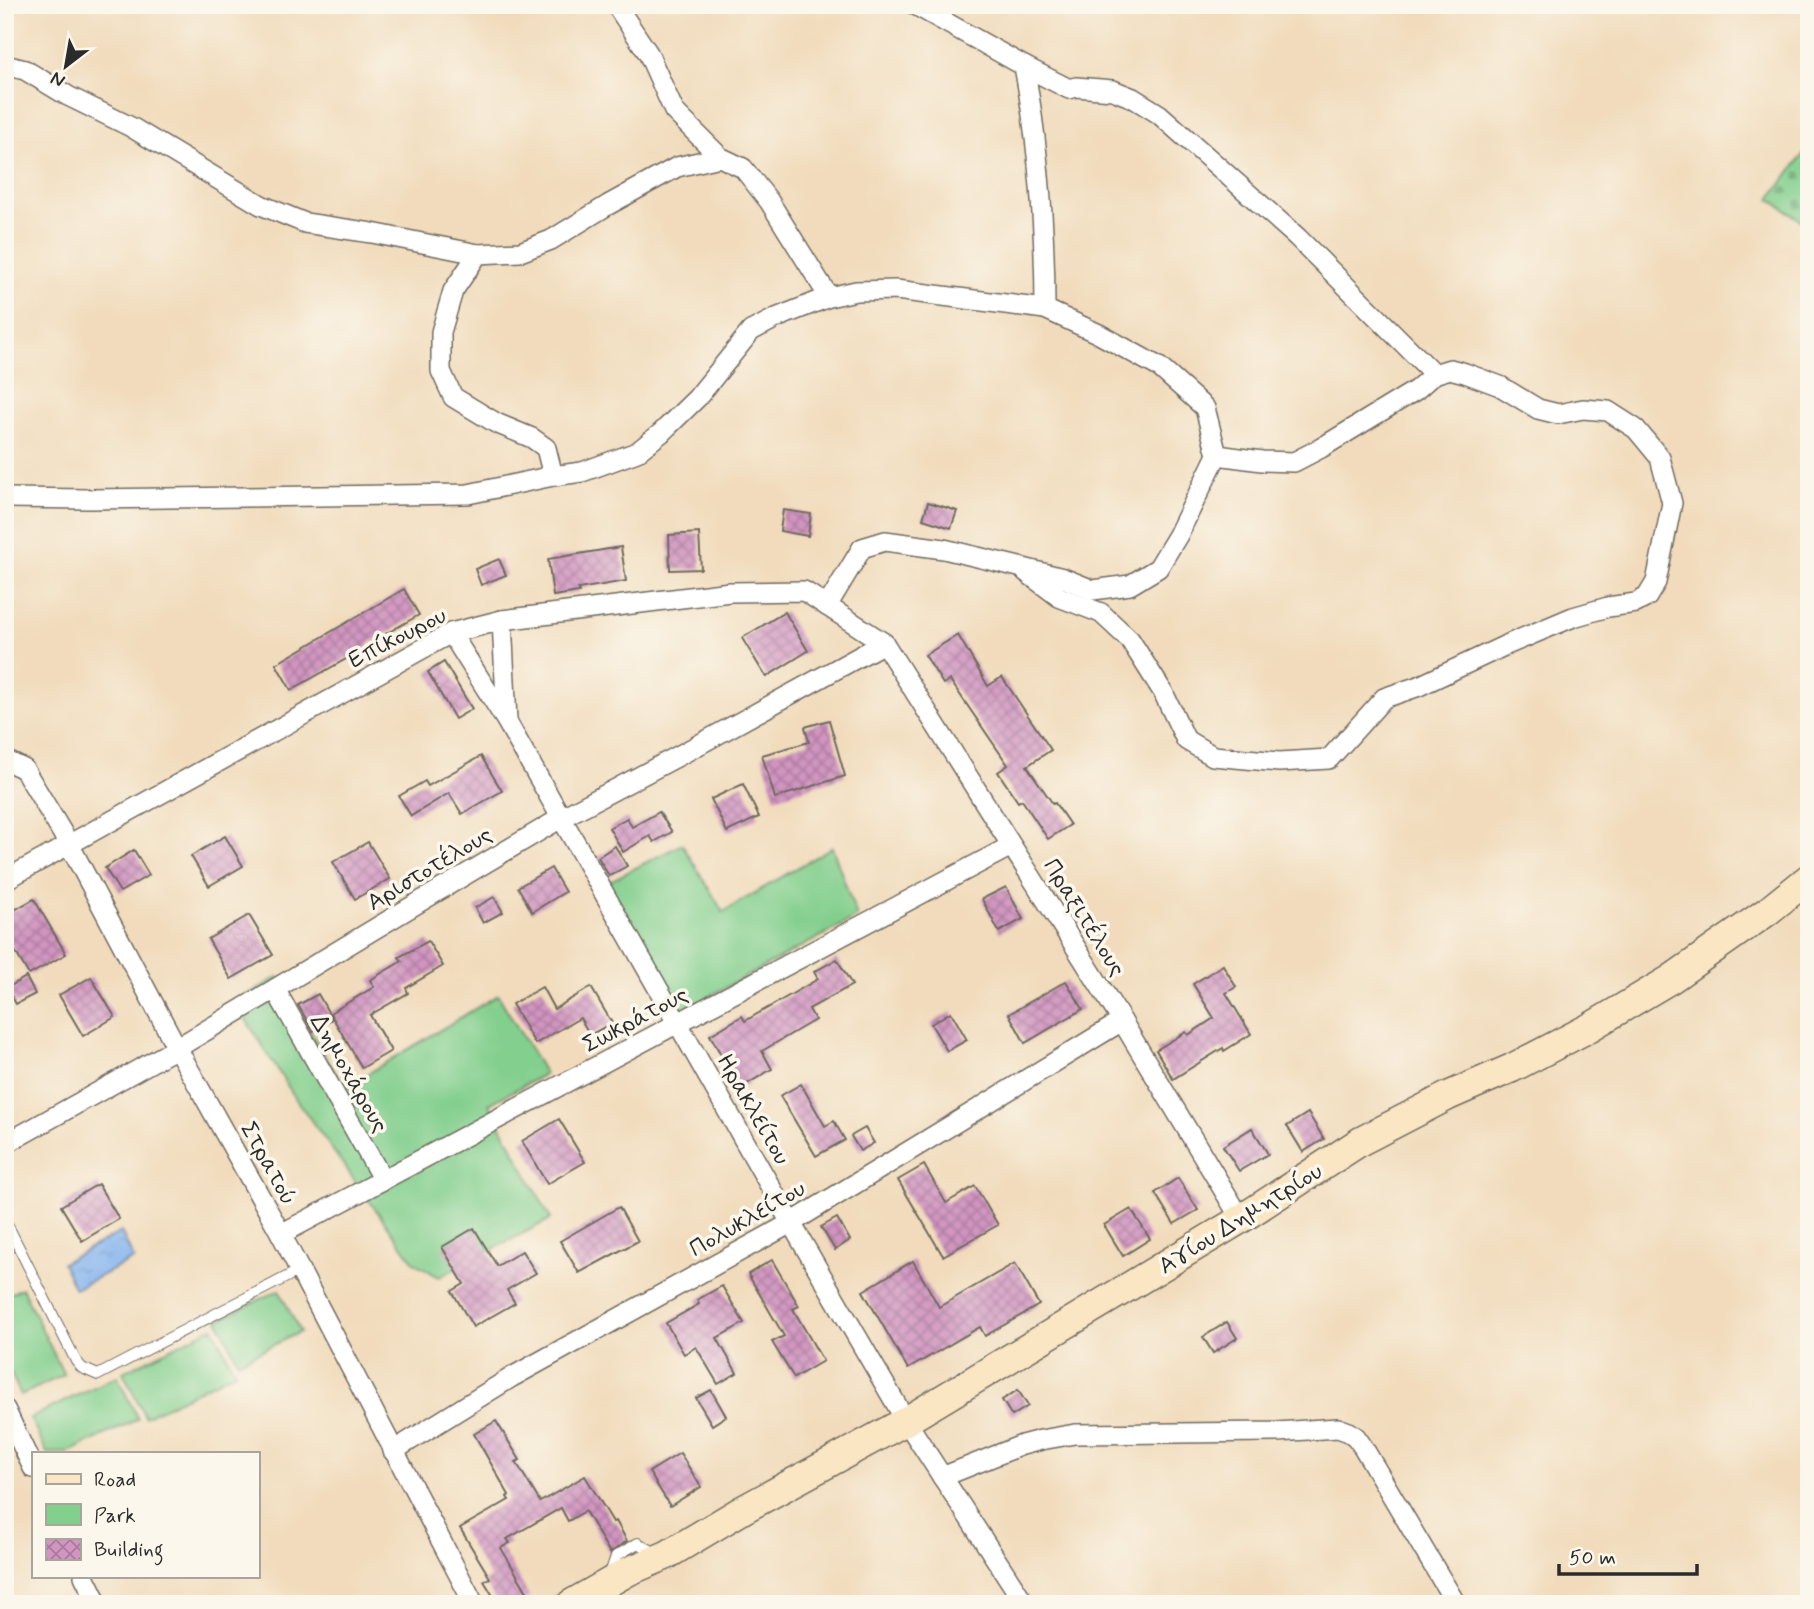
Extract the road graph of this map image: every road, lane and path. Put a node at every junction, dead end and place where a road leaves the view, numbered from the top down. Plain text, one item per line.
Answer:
1 (616, 5) edge
2 (915, 5) edge
3 (5, 65) edge
4 (1024, 66) junction
5 (720, 157) junction
6 (478, 254) junction
7 (830, 297) junction
8 (1045, 309) junction
9 (1434, 374) junction
10 (1217, 455) junction
11 (553, 476) junction
12 (5, 498) edge
13 (1019, 566) junction
14 (827, 606) junction
15 (502, 620) junction
16 (451, 633) junction
17 (884, 643) junction
18 (507, 722) junction
19 (5, 760) edge
20 (561, 818) junction
21 (69, 844) junction
22 (1011, 846) junction
23 (1809, 878) edge
24 (5, 880) edge
25 (275, 989) junction
26 (1122, 1021) junction
27 (678, 1024) junction
28 (177, 1048) junction
29 (5, 1144) edge
30 (383, 1180) junction
31 (1241, 1219) junction
32 (5, 1220) edge
33 (790, 1223) junction
34 (281, 1234) junction
35 (300, 1270) junction
36 (5, 1409) edge
37 (906, 1421) junction
38 (393, 1451) junction
39 (32, 1466) edge
40 (942, 1476) junction
41 (85, 1578) edge
42 (606, 1593) edge
43 (98, 1604) edge
44 (474, 1604) edge
45 (571, 1604) edge
46 (1025, 1604) edge
47 (1456, 1604) edge

1 - 5 street
2 - 4 street
3 - 6 street
4 - 8 street
4 - 9 street
5 - 6 street
5 - 7 street
6 - 11 street
7 - 8 street
7 - 11 street
8 - 10 street
9 - 10 street
9 - 13 street
10 - 13 street
11 - 12 street
13 - 14 street
14 - 15 street, Επίκουρου
14 - 17 street, Επίκουρου
15 - 16 street, Επίκουρου
15 - 18 street
16 - 18 street, Ηρακλείτου
16 - 21 street, Επίκουρου
17 - 20 street, Αριστοτέλους
17 - 22 street, Πραξιτέλους
18 - 20 street, Ηρακλείτου
19 - 21 street, Στρατού
20 - 25 street, Αριστοτέλους
20 - 27 street, Ηρακλείτου
21 - 24 street, Επίκουρου
21 - 28 street, Στρατού
22 - 26 street, Πραξιτέλους
22 - 27 street, Σωκράτους
23 - 31 street, Αγίου Δημητρίου
25 - 28 street, Αριστοτέλους
25 - 30 street, Δημοχάρους
26 - 31 street, Πραξιτέλους
26 - 33 street, Πολυκλείτου
27 - 30 street, Σωκράτους
27 - 33 street, Ηρακλείτου
28 - 29 street, Αριστοτέλους
28 - 34 street, Στρατού
30 - 34 street, Σωκράτους
31 - 37 street, Αγίου Δημητρίου
32 - 35 lane
33 - 37 street, Ηρακλείτου
33 - 38 street, Πολυκλείτου
34 - 35 street, Στρατού
35 - 38 street, Στρατού
36 - 39 street
37 - 40 street, Ηρακλείτου
37 - 42 street, Αγίου Δημητρίου
38 - 44 street, Στρατού
40 - 46 street, Ηρακλείτου
40 - 47 street
41 - 43 street
42 - 45 street, Αγίου Δημητρίου

